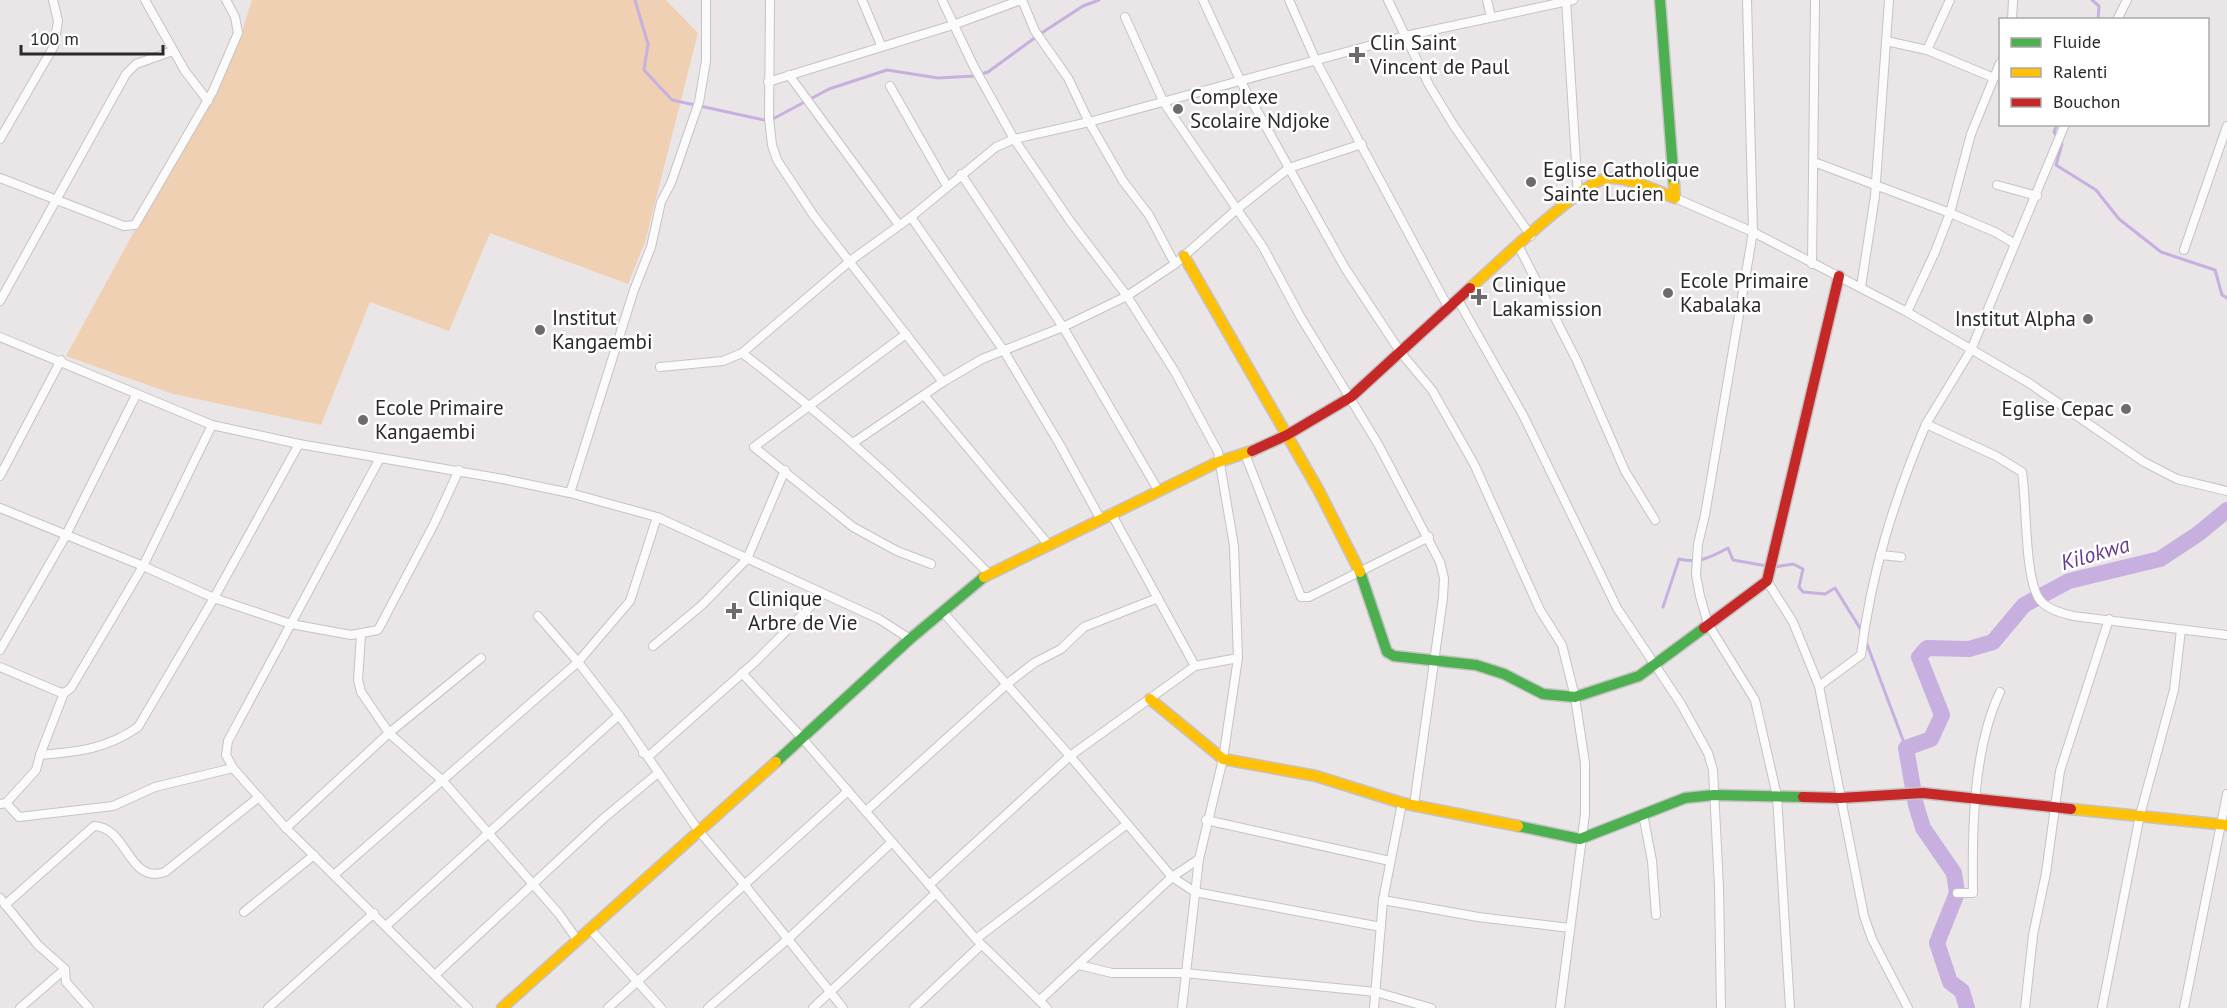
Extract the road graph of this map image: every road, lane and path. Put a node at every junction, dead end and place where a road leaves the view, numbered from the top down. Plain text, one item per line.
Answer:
1 (53, 0) edge
2 (145, 0) edge
3 (226, 0) edge
4 (706, 0) edge
5 (770, 0) edge
6 (862, 0) edge
7 (942, 0) edge
8 (1022, 0) edge
9 (1203, 0) edge
10 (1289, 0) edge
11 (1388, 0) edge
12 (1487, 0) edge
13 (1569, 0) edge
14 (1660, 0) edge
15 (1747, 0) edge
16 (1815, 0) edge
17 (1889, 0) edge
18 (1950, 0) edge
19 (2013, 0) edge
20 (2127, 0) edge
21 (1125, 17) dead end
22 (1491, 17) junction
23 (2012, 18) edge
24 (2118, 18) edge
25 (953, 25) junction
26 (1405, 36) junction
27 (1886, 41) junction
28 (881, 45) junction
29 (1927, 50) junction
30 (173, 51) junction
31 (1316, 61) junction
32 (1999, 67) edge
33 (789, 75) junction
34 (1994, 78) junction
35 (1240, 81) junction
36 (768, 82) junction
37 (890, 86) dead end
38 (208, 101) junction
39 (1164, 103) junction
40 (1089, 122) junction
41 (2064, 126) edge
42 (2227, 126) edge
43 (0, 139) edge
44 (1014, 139) junction
45 (1362, 144) junction
46 (1814, 162) junction
47 (1289, 168) junction
48 (961, 174) junction
49 (0, 178) edge
50 (1876, 185) junction
51 (1997, 185) dead end
52 (947, 186) junction
53 (1578, 195) junction
54 (2037, 196) junction
55 (1675, 198) junction
56 (58, 200) junction
57 (1238, 209) junction
58 (1950, 213) junction
59 (910, 217) junction
60 (899, 225) junction
61 (1753, 232) junction
62 (1531, 236) junction
63 (2015, 244) junction
64 (1519, 247) junction
65 (2184, 250) dead end
66 (1180, 260) junction
67 (850, 261) junction
68 (1812, 264) junction
69 (1839, 276) junction
70 (1861, 286) junction
71 (1127, 296) junction
72 (1458, 300) junction
73 (0, 301) edge
74 (1448, 307) junction
75 (1907, 312) junction
76 (1063, 327) junction
77 (906, 334) junction
78 (0, 337) edge
79 (1971, 350) junction
80 (1004, 351) junction
81 (742, 353) junction
82 (1401, 353) junction
83 (61, 360) junction
84 (660, 367) dead end
85 (943, 382) junction
86 (136, 395) junction
87 (924, 395) junction
88 (1351, 397) junction
89 (808, 406) junction
90 (1926, 424) junction
91 (212, 425) junction
92 (1287, 435) junction
93 (853, 443) junction
94 (299, 444) junction
95 (1245, 454) junction
96 (380, 458) junction
97 (1218, 462) junction
98 (459, 470) junction
99 (785, 470) junction
100 (0, 476) edge
101 (1158, 490) junction
102 (2227, 491) edge
103 (570, 493) junction
104 (0, 508) edge
105 (1111, 513) junction
106 (657, 517) junction
107 (1100, 518) junction
108 (1655, 520) dead end
109 (65, 537) junction
110 (1429, 537) junction
111 (1048, 544) junction
112 (1880, 555) junction
113 (1902, 557) dead end
114 (747, 559) junction
115 (931, 564) dead end
116 (142, 566) junction
117 (988, 573) junction
118 (1360, 573) junction
119 (1767, 581) junction
120 (823, 594) junction
121 (214, 598) junction
122 (1158, 598) junction
123 (942, 611) junction
124 (537, 616) dead end
125 (2109, 619) junction
126 (291, 624) junction
127 (1708, 624) junction
128 (2181, 630) junction
129 (361, 635) junction
130 (2227, 635) edge
131 (910, 639) junction
132 (653, 646) dead end
133 (0, 650) edge
134 (482, 658) dead end
135 (1238, 658) junction
136 (1433, 658) junction
137 (578, 662) junction
138 (1656, 664) junction
139 (1195, 666) junction
140 (0, 667) edge
141 (741, 673) junction
142 (1006, 684) junction
143 (1819, 686) junction
144 (2000, 692) dead end
145 (64, 693) junction
146 (1575, 697) junction
147 (1150, 699) junction
148 (619, 716) junction
149 (389, 733) junction
150 (803, 739) junction
151 (644, 753) junction
152 (40, 755) junction
153 (1070, 756) junction
154 (1222, 759) junction
155 (233, 768) junction
156 (658, 773) junction
157 (443, 781) junction
158 (848, 791) junction
159 (2227, 794) edge
160 (1714, 795) junction
161 (1777, 796) junction
162 (259, 797) junction
163 (1840, 798) junction
164 (1977, 799) junction
165 (3, 803) edge
166 (1402, 803) junction
167 (1414, 805) junction
168 (2054, 807) junction
169 (866, 811) junction
170 (1642, 814) junction
171 (2140, 815) junction
172 (1206, 820) junction
173 (1127, 824) junction
174 (2223, 824) edge
175 (286, 828) junction
176 (698, 830) junction
177 (490, 832) junction
178 (1580, 839) junction
179 (892, 842) junction
180 (314, 855) junction
181 (1199, 859) junction
182 (1390, 861) junction
183 (335, 874) junction
184 (1172, 877) junction
185 (532, 884) junction
186 (744, 884) junction
187 (929, 885) junction
188 (1195, 892) junction
189 (936, 893) junction
190 (1957, 893) dead end
191 (1383, 900) junction
192 (3, 901) edge
193 (244, 912) dead end
194 (374, 913) junction
195 (1656, 915) dead end
196 (387, 925) junction
197 (1381, 927) junction
198 (1570, 928) junction
199 (591, 930) junction
200 (788, 939) junction
201 (578, 941) junction
202 (979, 942) junction
203 (1079, 965) junction
204 (65, 969) junction
205 (1185, 973) junction
206 (435, 975) junction
207 (638, 982) junction
208 (832, 992) junction
209 (1376, 992) junction
210 (1040, 1000) junction
211 (20, 1008) edge
212 (89, 1008) edge
213 (268, 1008) edge
214 (468, 1008) edge
215 (502, 1008) edge
216 (608, 1008) edge
217 (661, 1008) edge
218 (708, 1008) edge
219 (813, 1008) edge
220 (843, 1008) edge
221 (914, 1008) edge
222 (1047, 1008) edge
223 (1182, 1008) edge
224 (1374, 1008) edge
225 (1431, 1008) edge
226 (1560, 1008) edge
227 (1721, 1008) edge
228 (1790, 1008) edge
229 (1908, 1008) edge
230 (2025, 1008) edge
231 (2102, 1008) edge
232 (2184, 1008) edge

1 - 43 street
2 - 30 street
3 - 38 street
4 - 103 street
5 - 36 street
6 - 28 street
7 - 25 street
8 - 25 street
8 - 40 street
9 - 35 street
10 - 31 street
11 - 26 street
12 - 22 street
13 - 22 street
13 - 53 street
14 - 55 street
15 - 61 street
16 - 46 street
17 - 27 street
18 - 29 street
19 - 23 street
20 - 24 street
21 - 39 street
22 - 26 street
25 - 28 street
25 - 44 street
26 - 31 street
26 - 62 street
27 - 29 street
27 - 50 street
28 - 33 street
29 - 34 street
30 - 38 street
30 - 56 street
31 - 35 street
31 - 45 street
32 - 34 street
33 - 36 street
33 - 60 street
34 - 58 street
35 - 39 street
35 - 47 street
36 - 67 street
37 - 52 street
38 - 56 street
39 - 40 street
39 - 57 street
40 - 44 street
40 - 66 street
41 - 54 street
42 - 65 street
44 - 48 street
44 - 71 street
45 - 47 street
45 - 74 street
46 - 50 street
46 - 68 street
47 - 57 street
47 - 82 street
48 - 52 street
48 - 76 street
49 - 56 street
50 - 58 street
50 - 70 street
51 - 54 street
52 - 59 street
53 - 55 street
53 - 62 street
54 - 63 street
55 - 61 street
56 - 73 street
57 - 66 street
57 - 88 street
58 - 63 street
58 - 75 street
59 - 60 street
59 - 80 street
60 - 67 street
61 - 68 street
61 - 127 street
62 - 64 street
63 - 79 street
64 - 72 street
64 - 108 street
66 - 71 street
66 - 92 street
67 - 77 street
67 - 81 street
68 - 69 street
69 - 70 street
69 - 119 street
70 - 75 street
71 - 76 street
71 - 97 street
72 - 74 street
72 - 138 street
74 - 82 street
75 - 79 street
76 - 80 street
76 - 101 street
77 - 85 street
77 - 89 street
78 - 83 street
79 - 90 street
79 - 102 street
80 - 85 street
80 - 107 street
81 - 84 street
81 - 89 street
82 - 88 street
82 - 146 street
83 - 86 street
83 - 100 street
85 - 87 street
86 - 91 street
86 - 109 street
87 - 93 street
87 - 111 street
88 - 92 street
88 - 110 street
89 - 93 street
89 - 99 street
90 - 112 street
90 - 125 street
91 - 94 street
91 - 116 street
92 - 95 street
92 - 118 street
93 - 117 street
94 - 96 street
94 - 121 street
95 - 97 street
95 - 118 street
96 - 98 street
96 - 126 street
97 - 101 street
97 - 135 street
98 - 103 street
98 - 129 street
99 - 114 street
99 - 115 street
101 - 105 street
103 - 106 street
104 - 109 street
105 - 107 street
105 - 122 street
106 - 114 street
106 - 137 street
107 - 111 street
109 - 116 street
109 - 133 street
110 - 118 street
110 - 136 street
111 - 117 street
112 - 113 street
112 - 143 street
114 - 120 street
114 - 132 street
116 - 121 street
116 - 145 street
117 - 123 street
118 - 136 street
119 - 127 street
119 - 143 street
120 - 131 street
120 - 141 street
121 - 126 street
121 - 152 street
122 - 139 street
122 - 142 street
123 - 131 street
123 - 142 street
124 - 137 street
125 - 128 street
125 - 168 street
126 - 129 street
126 - 155 street
127 - 138 street
127 - 161 street
128 - 130 street
128 - 171 street
129 - 149 street
131 - 150 street
134 - 149 street
135 - 139 street
135 - 154 street
136 - 146 street
136 - 167 street
137 - 148 street
137 - 157 street
138 - 146 street
138 - 160 street
139 - 147 street
140 - 145 street
141 - 150 street
141 - 151 street
142 - 153 street
142 - 169 street
143 - 163 street
144 - 164 street
145 - 152 street
146 - 178 street
147 - 153 street
147 - 154 street
148 - 151 street
148 - 177 street
149 - 157 street
149 - 175 street
150 - 158 street
150 - 176 street
151 - 156 street
152 - 165 street
153 - 173 street
153 - 187 street
154 - 166 street
154 - 172 street
155 - 162 street
155 - 165 street
156 - 176 street
156 - 185 street
157 - 177 street
157 - 183 street
158 - 169 street
158 - 186 street
159 - 174 street
160 - 161 street
160 - 170 street
160 - 227 street
161 - 163 street
161 - 228 street
162 - 175 street
162 - 192 street
163 - 164 street
163 - 229 street
164 - 168 street
164 - 190 street
166 - 167 street
166 - 182 street
167 - 178 street
168 - 171 street
168 - 230 street
169 - 179 street
170 - 178 street
170 - 195 street
171 - 174 street
171 - 231 street
172 - 181 street
172 - 182 street
173 - 184 street
173 - 202 street
174 - 232 street
175 - 180 street
176 - 186 street
176 - 199 street
177 - 185 street
177 - 196 street
178 - 198 street
179 - 187 street
179 - 200 street
180 - 183 street
180 - 193 street
181 - 184 street
181 - 188 street
182 - 191 street
183 - 194 street
184 - 188 street
184 - 203 street
185 - 201 street
185 - 206 street
186 - 200 street
186 - 207 street
187 - 189 street
188 - 197 street
188 - 205 street
189 - 202 street
189 - 208 street
191 - 197 street
191 - 198 street
192 - 204 street
194 - 196 street
194 - 213 street
196 - 206 street
197 - 209 street
198 - 226 street
199 - 201 street
199 - 207 street
200 - 208 street
200 - 218 street
201 - 215 street
202 - 210 street
202 - 221 street
203 - 205 street
203 - 210 street
204 - 211 street
204 - 212 street
205 - 209 street
205 - 223 street
206 - 214 street
207 - 216 street
207 - 217 street
208 - 219 street
208 - 220 street
209 - 224 street
209 - 225 street
210 - 222 street

